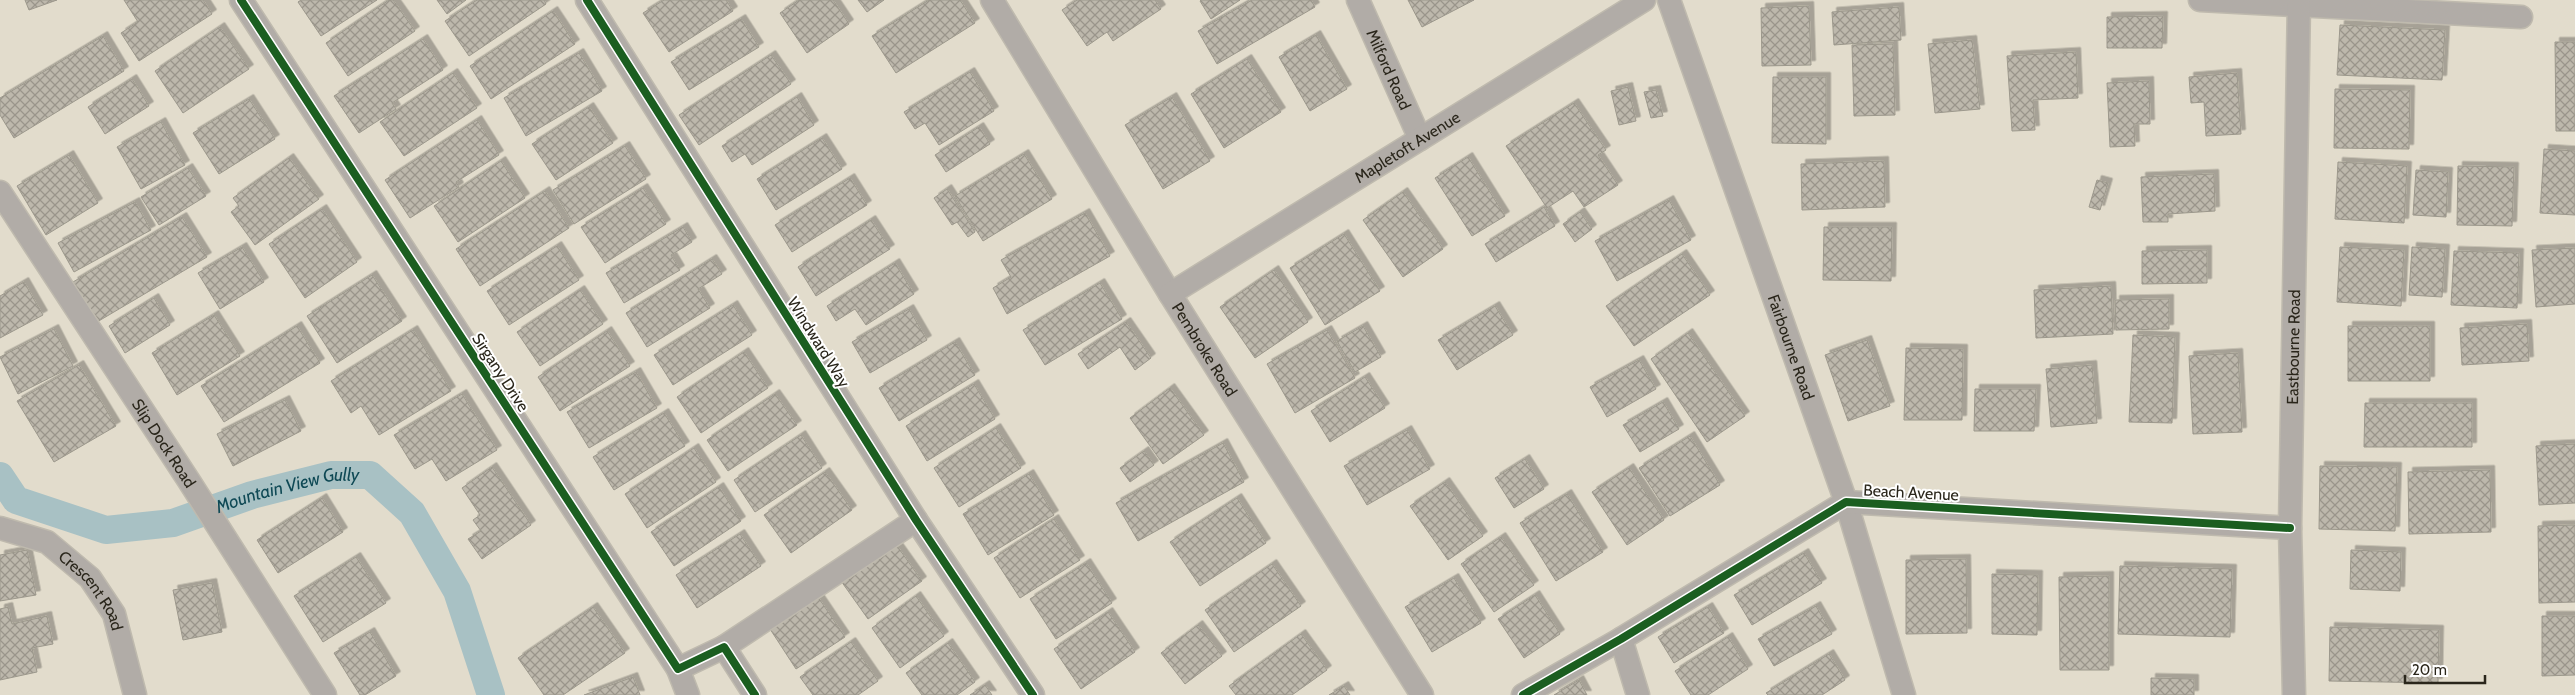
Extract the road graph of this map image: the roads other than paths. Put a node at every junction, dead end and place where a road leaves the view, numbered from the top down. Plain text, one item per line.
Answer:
1 (241, 0) edge
2 (587, 0) edge
3 (992, 0) edge
4 (1358, 0) edge
5 (1644, 0) edge
6 (1669, 0) edge
7 (2200, 0) edge
8 (2299, 2) edge
9 (2521, 17) dead end
10 (1420, 139) junction
11 (0, 192) edge
12 (1170, 294) junction
13 (1846, 502) junction
14 (916, 520) junction
15 (0, 528) edge
16 (2290, 528) junction
17 (1621, 639) junction
18 (724, 647) junction
19 (678, 669) junction
20 (135, 695) edge
21 (325, 695) edge
22 (688, 695) edge
23 (755, 695) edge
24 (1033, 695) edge
25 (1422, 695) edge
26 (1522, 695) edge
27 (1638, 695) edge
28 (1904, 695) edge
29 (2294, 695) edge

1 - 19 street, Sirgany Drive
2 - 14 street, Windward Way
3 - 12 street, Pembroke Road
4 - 10 street, Milford Road
5 - 10 street, Mapletoft Avenue
6 - 13 street, Fairbourne Road
7 - 8 street
8 - 9 street
8 - 16 street, Eastbourne Road
10 - 12 street, Mapletoft Avenue
11 - 21 street, Slip Dock Road
12 - 25 street, Pembroke Road
13 - 16 street, Beach Avenue
13 - 17 street, Beach Avenue
13 - 28 street, Fairbourne Road
14 - 18 street
14 - 24 street, Windward Way
15 - 20 street, Crescent Road
16 - 29 street, Eastbourne Road
17 - 26 street, Beach Avenue
17 - 27 street
18 - 19 street
18 - 23 street
19 - 22 street, Sirgany Drive

